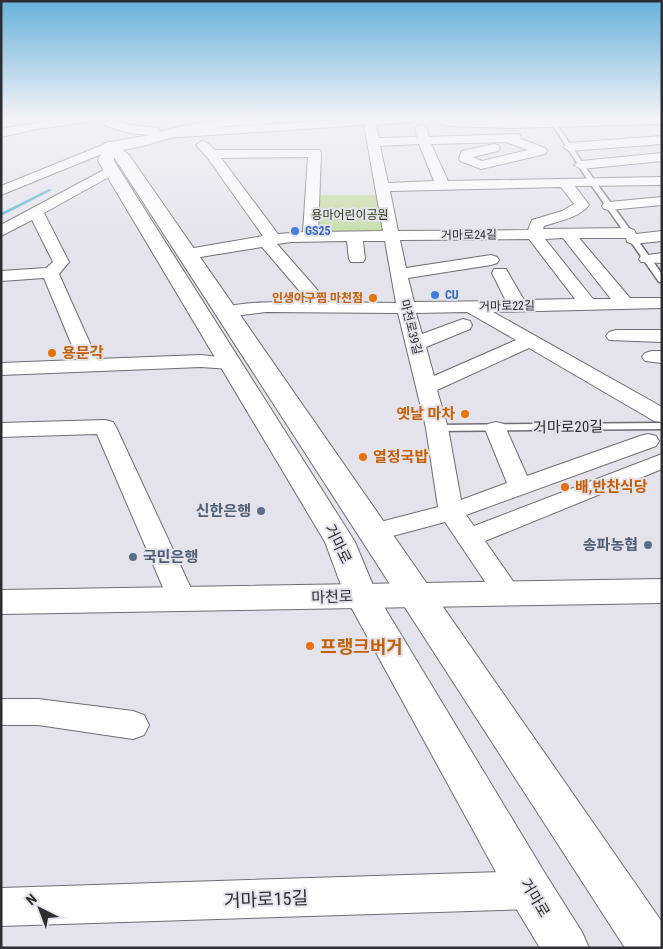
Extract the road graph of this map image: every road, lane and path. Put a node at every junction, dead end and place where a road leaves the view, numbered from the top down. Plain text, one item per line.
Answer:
1 (60, 163) edge
2 (86, 163) edge
3 (124, 163) edge
4 (128, 163) edge
5 (218, 163) edge
6 (314, 163) edge
7 (377, 163) edge
8 (433, 163) edge
9 (598, 163) edge
10 (581, 165) joint
11 (662, 181) edge
12 (565, 182) junction
13 (592, 182) junction
14 (443, 185) junction
15 (382, 188) junction
16 (1, 191) edge
17 (662, 201) edge
18 (36, 212) junction
19 (614, 212) junction
20 (662, 214) edge
21 (1, 231) edge
22 (568, 234) junction
23 (534, 235) junction
24 (392, 236) junction
25 (631, 236) junction
26 (662, 236) edge
27 (310, 237) junction
28 (355, 237) junction
29 (269, 240) junction
30 (188, 254) junction
31 (357, 259) dead end
32 (658, 269) edge
33 (50, 273) junction
34 (399, 274) junction
35 (1, 276) edge
36 (662, 303) edge
37 (588, 304) junction
38 (625, 304) junction
39 (322, 306) junction
40 (518, 306) junction
41 (471, 307) junction
42 (406, 308) junction
43 (227, 312) junction
44 (463, 325) dead end
45 (616, 336) dead end
46 (662, 336) edge
47 (530, 340) junction
48 (415, 344) junction
49 (230, 363) junction
50 (90, 365) junction
51 (1, 369) edge
52 (426, 387) junction
53 (662, 416) edge
54 (437, 428) junction
55 (496, 428) junction
56 (1, 430) edge
57 (649, 431) edge
58 (662, 461) edge
59 (520, 487) junction
60 (451, 512) junction
61 (374, 532) junction
62 (469, 537) junction
63 (662, 591) edge
64 (508, 594) junction
65 (416, 595) junction
66 (361, 596) junction
67 (182, 599) junction
68 (1, 602) edge
69 (1, 712) edge
70 (133, 725) dead end
71 (530, 890) junction
72 (1, 907) edge
73 (566, 948) edge
74 (652, 948) edge

1 - 16 street
2 - 18 street
3 - 49 main road, 거마로
4 - 30 main road
5 - 29 street
6 - 27 street
7 - 15 street, 마천로39길
8 - 14 street
9 - 10 street
10 - 13 lane
11 - 13 street
12 - 13 street
12 - 14 street
12 - 23 street
13 - 19 lane
14 - 15 street
15 - 24 street, 마천로39길
17 - 19 street
18 - 21 street
18 - 33 street
19 - 20 street
19 - 25 lane
22 - 23 street, 거마로24길
22 - 25 street, 거마로24길
22 - 38 street
23 - 24 street, 거마로24길
23 - 37 street
24 - 28 street, 거마로24길
24 - 34 street, 마천로39길
25 - 26 street, 거마로24길
25 - 32 lane
27 - 28 street, 거마로24길
27 - 29 street, 거마로24길
28 - 31 street
29 - 30 street, 거마로24길
29 - 39 street
30 - 43 main road
33 - 35 street
33 - 50 street
34 - 40 street
34 - 42 street, 마천로39길
36 - 38 street, 거마로22길
37 - 38 street, 거마로22길
37 - 40 street, 거마로22길
39 - 42 street, 거마로22길
39 - 43 street, 거마로22길
40 - 41 street, 거마로22길
41 - 42 street, 거마로22길
41 - 47 street
42 - 48 street, 마천로39길
43 - 61 main road
44 - 48 street
45 - 46 street
47 - 52 street
47 - 53 street
48 - 52 street, 마천로39길
49 - 50 street
49 - 66 main road, 거마로
50 - 51 street
52 - 54 street, 마천로39길
54 - 55 lane, 거마로20길
54 - 60 street, 마천로39길
55 - 57 lane, 거마로20길
55 - 59 street
56 - 67 street
57 - 58 street
57 - 59 street
58 - 62 street
59 - 60 street
60 - 61 street
60 - 62 street, 마천로39길
61 - 65 main road
62 - 64 street, 마천로39길
63 - 64 main road, 마천로
64 - 65 main road, 마천로
65 - 66 main road, 마천로
65 - 74 main road
66 - 67 main road, 마천로
66 - 71 main road, 거마로
67 - 68 main road, 마천로
69 - 70 street
71 - 72 street, 거마로15길
71 - 73 main road, 거마로

